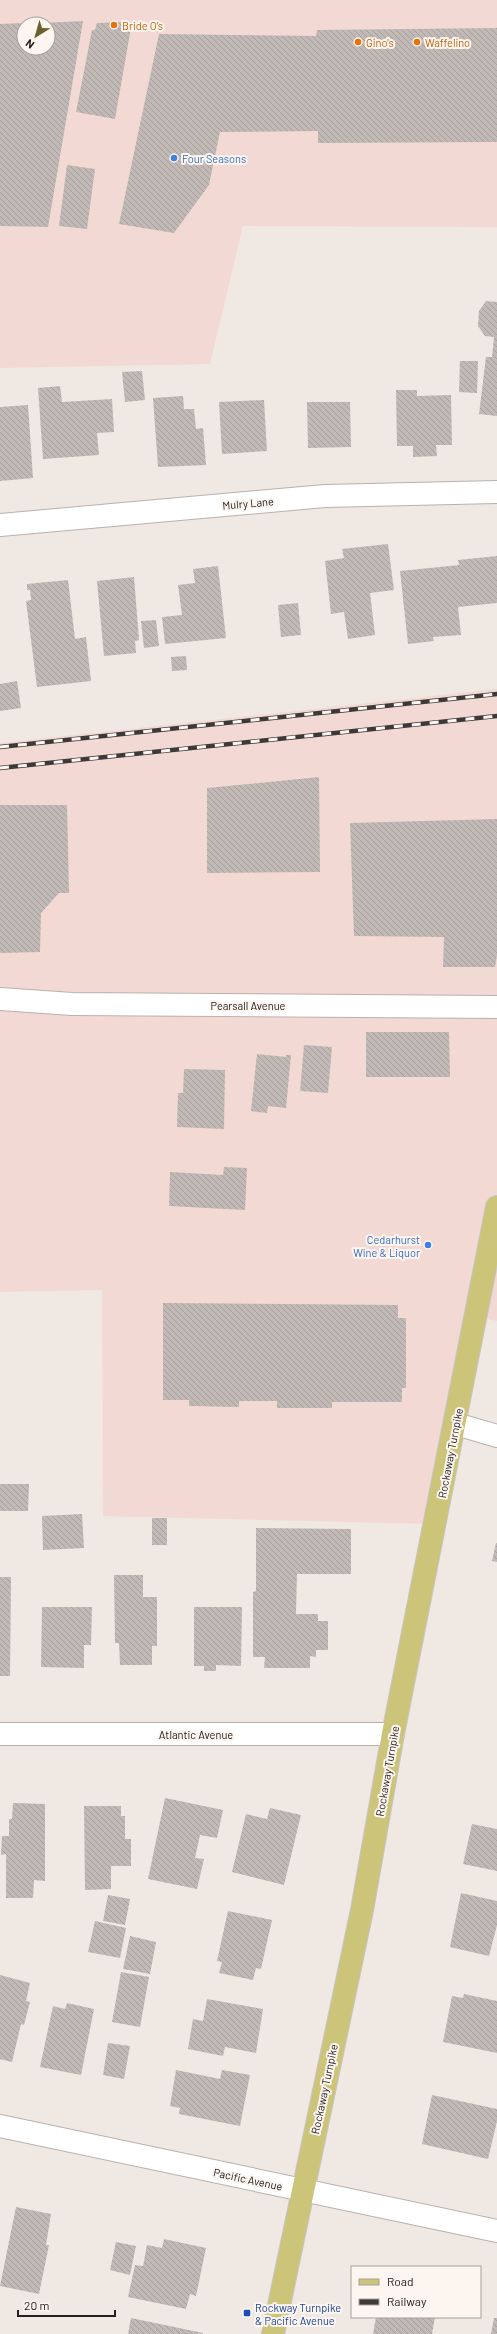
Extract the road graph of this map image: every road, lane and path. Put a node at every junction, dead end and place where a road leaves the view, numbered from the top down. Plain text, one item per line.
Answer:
1 (497, 492) edge
2 (0, 525) edge
3 (0, 999) edge
4 (497, 1007) edge
5 (497, 1207) edge
6 (456, 1424) junction
7 (497, 1436) edge
8 (0, 1734) edge
9 (393, 1734) junction
10 (0, 2126) edge
11 (302, 2190) junction
12 (497, 2231) edge
13 (272, 2334) edge

1 - 2 street, Mulry Lane
3 - 4 street, Pearsall Avenue
5 - 6 main road, Rockaway Turnpike
6 - 7 street
6 - 9 main road, Rockaway Turnpike
8 - 9 street, Atlantic Avenue
9 - 11 main road, Rockaway Turnpike
10 - 11 street, Pacific Avenue
11 - 12 street, Pacific Avenue
11 - 13 main road, Rockaway Turnpike

